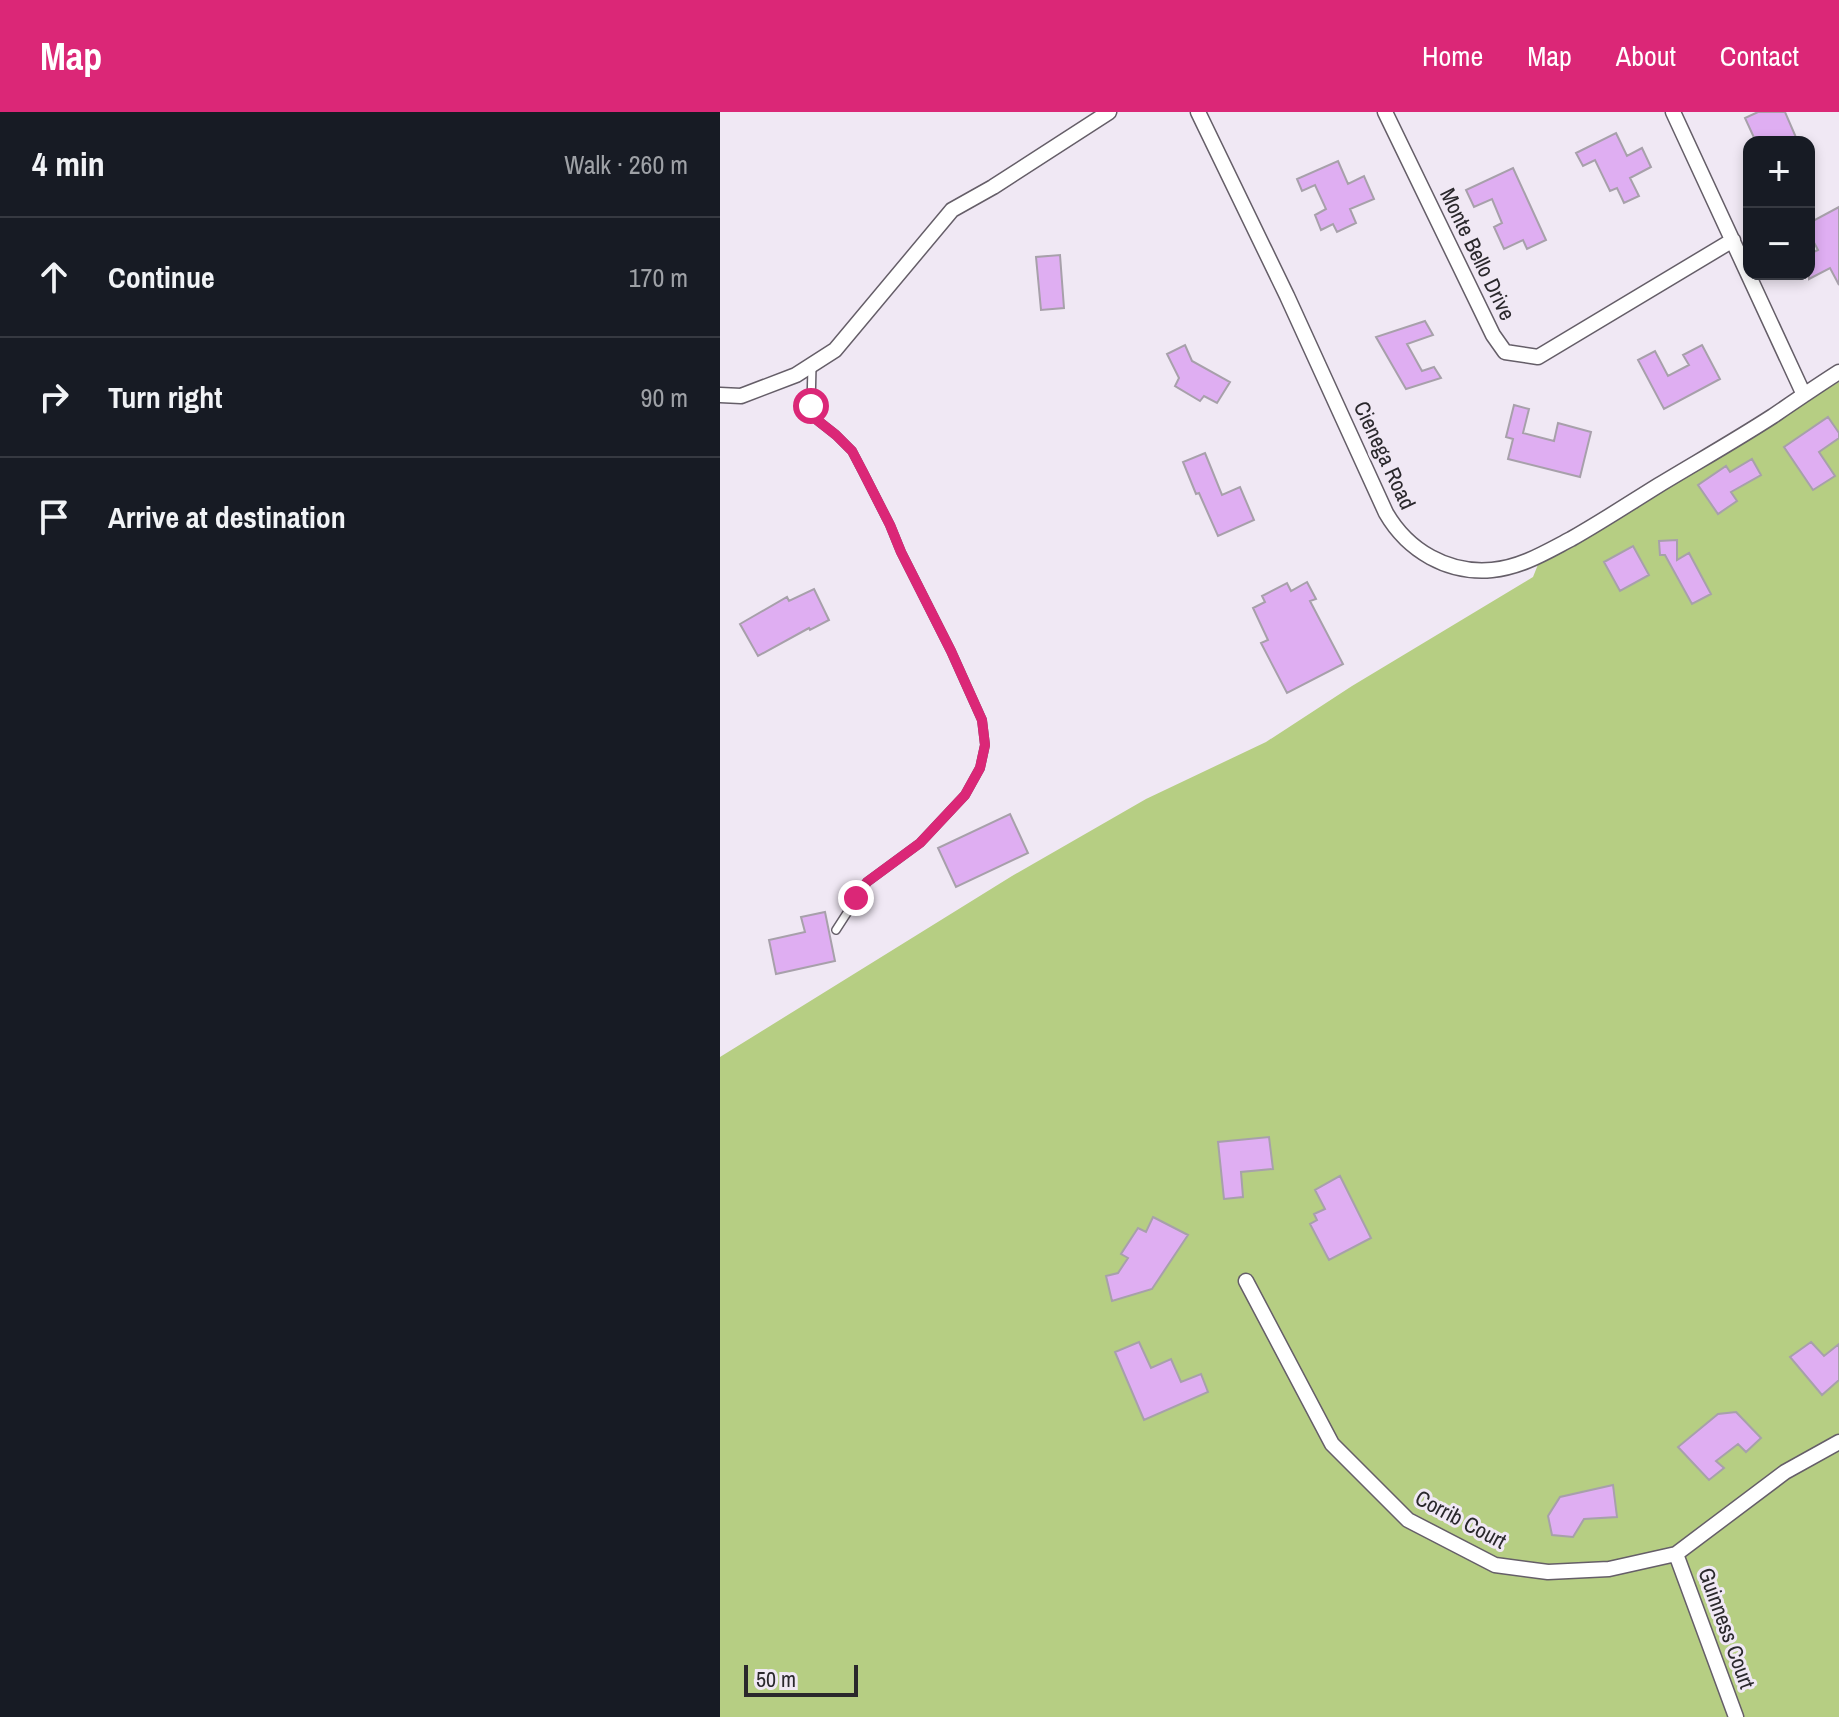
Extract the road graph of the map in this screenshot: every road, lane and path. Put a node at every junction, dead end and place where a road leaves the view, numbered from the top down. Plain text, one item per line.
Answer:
1 (1109, 112) edge
2 (1198, 112) edge
3 (1385, 112) edge
4 (1673, 112) edge
5 (1733, 240) junction
6 (812, 364) junction
7 (1839, 372) edge
8 (720, 395) edge
9 (1804, 395) junction
10 (836, 930) dead end
11 (1246, 1281) dead end
12 (1839, 1442) edge
13 (1676, 1554) junction
14 (1736, 1717) edge

1 - 6 street
2 - 9 street, Cienega Road
3 - 5 street, Monte Bello Drive
4 - 5 street
5 - 9 street
6 - 8 street
6 - 10 lane
7 - 9 street, Cienega Road
11 - 13 street, Corrib Court
12 - 13 street, Corrib Court
13 - 14 street, Guinness Court

